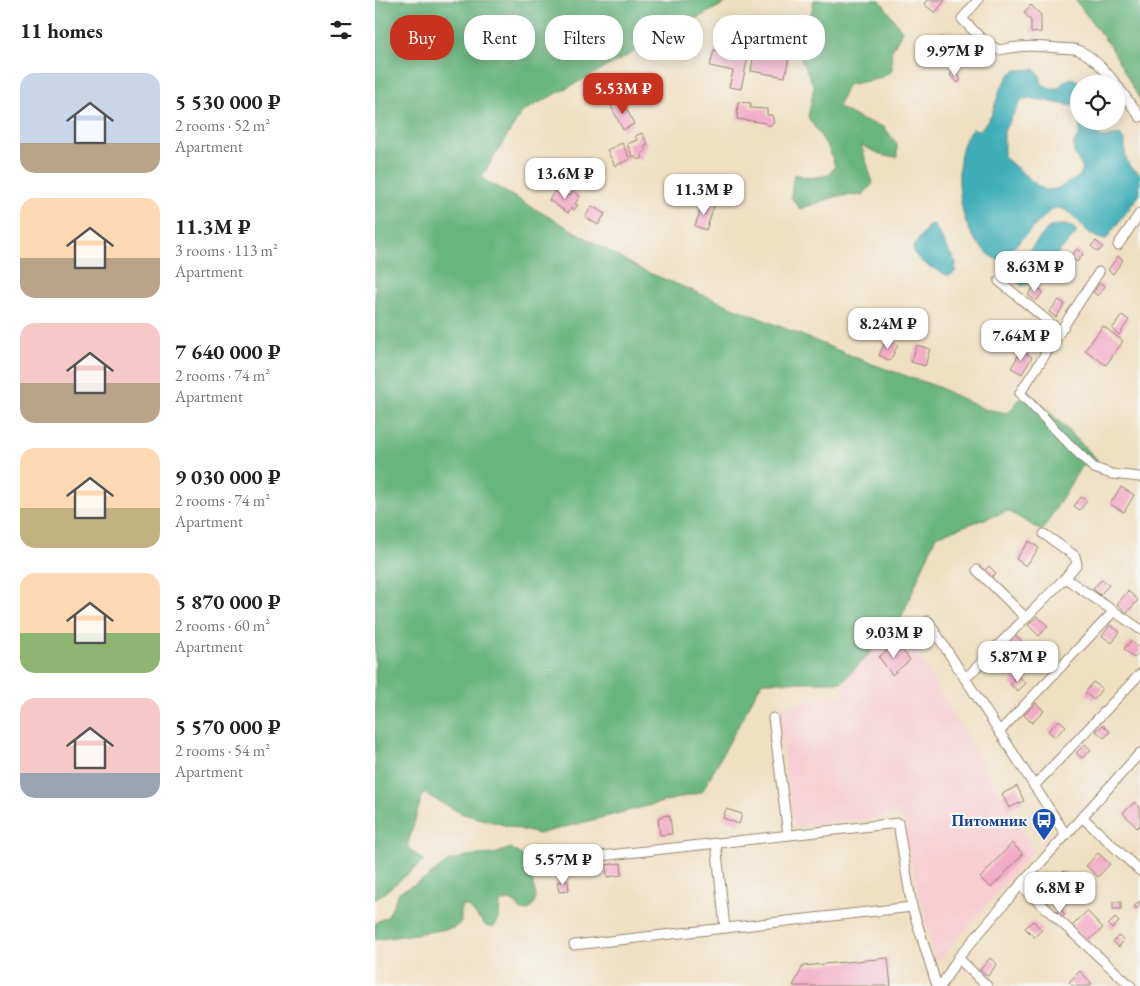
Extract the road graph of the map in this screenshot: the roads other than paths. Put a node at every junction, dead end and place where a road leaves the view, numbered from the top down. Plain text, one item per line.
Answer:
1 (978, 0) edge
2 (1109, 75) edge
3 (1125, 96) edge
4 (1140, 117) edge
5 (1140, 213) edge
6 (1118, 245) dead end
7 (1099, 272) dead end
8 (999, 281) dead end
9 (1060, 331) junction
10 (1140, 477) edge
11 (1044, 534) dead end
12 (977, 570) dead end
13 (1065, 578) junction
14 (1114, 611) junction
15 (1025, 618) junction
16 (928, 620) dead end
17 (1140, 629) edge
18 (1140, 674) edge
19 (965, 679) junction
20 (773, 718) dead end
21 (999, 732) junction
22 (1140, 753) edge
23 (1034, 786) junction
24 (1082, 818) junction
25 (788, 834) junction
26 (1066, 835) junction
27 (715, 843) junction
28 (545, 862) dead end
29 (1140, 871) edge
30 (1020, 885) junction
31 (912, 907) junction
32 (725, 928) junction
33 (574, 945) dead end
34 (958, 958) junction
35 (937, 986) edge
36 (941, 986) edge
37 (987, 986) edge
38 (1131, 986) edge

1 - 2 street
3 - 4 street
5 - 6 street
7 - 9 street
8 - 9 street
9 - 10 street
11 - 13 street
12 - 15 street
13 - 14 street
13 - 15 street
14 - 17 street
14 - 21 street
15 - 19 street
16 - 19 street
18 - 23 street
19 - 21 street
20 - 25 street
21 - 23 street
22 - 24 street
23 - 26 street
24 - 26 street
24 - 29 street
25 - 27 street
25 - 31 street
26 - 30 street
27 - 28 street
27 - 32 street
30 - 34 street
30 - 38 street
31 - 32 street
31 - 35 street
32 - 33 street
34 - 36 street
34 - 37 street

